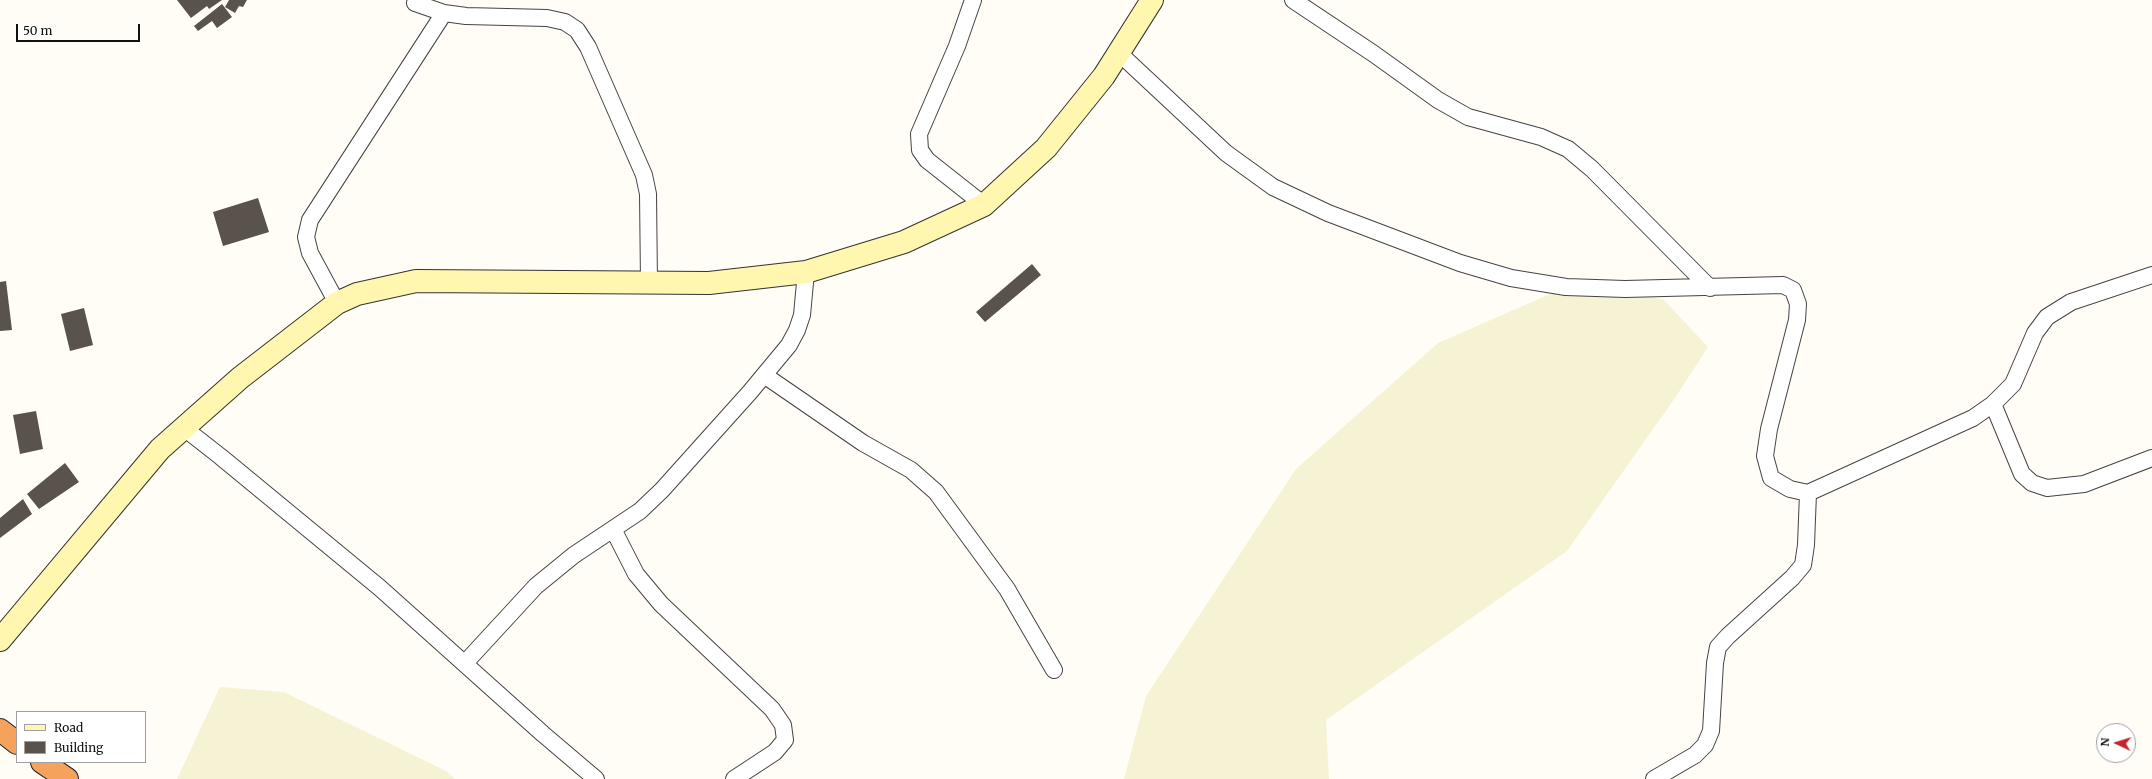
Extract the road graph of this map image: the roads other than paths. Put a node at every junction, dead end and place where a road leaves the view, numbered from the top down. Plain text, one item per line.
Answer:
1 (973, 0) edge
2 (1152, 0) edge
3 (1293, 0) edge
4 (413, 1) edge
5 (444, 13) junction
6 (1119, 53) junction
7 (984, 205) junction
8 (806, 272) junction
9 (2152, 275) edge
10 (649, 283) junction
11 (1710, 288) junction
12 (337, 303) junction
13 (764, 375) junction
14 (1993, 404) junction
15 (184, 428) junction
16 (2152, 458) edge
17 (1808, 493) junction
18 (613, 529) junction
19 (0, 640) edge
20 (465, 663) junction
21 (1054, 670) dead end
22 (0, 730) edge
23 (16, 742) edge
24 (44, 763) edge
25 (68, 779) edge
26 (596, 779) edge
27 (734, 779) edge
28 (1654, 779) edge

1 - 7 street
2 - 6 street
3 - 11 street
4 - 5 street
5 - 10 street
5 - 12 street
6 - 7 street
6 - 11 street
7 - 8 street
8 - 10 street
8 - 13 street
9 - 14 street
10 - 12 street
11 - 17 street
12 - 15 street
13 - 18 street
13 - 21 street
14 - 16 street
14 - 17 street
15 - 19 street
15 - 20 street
17 - 28 street
18 - 20 street
18 - 27 street
20 - 26 street
22 - 23 highway
24 - 25 highway

